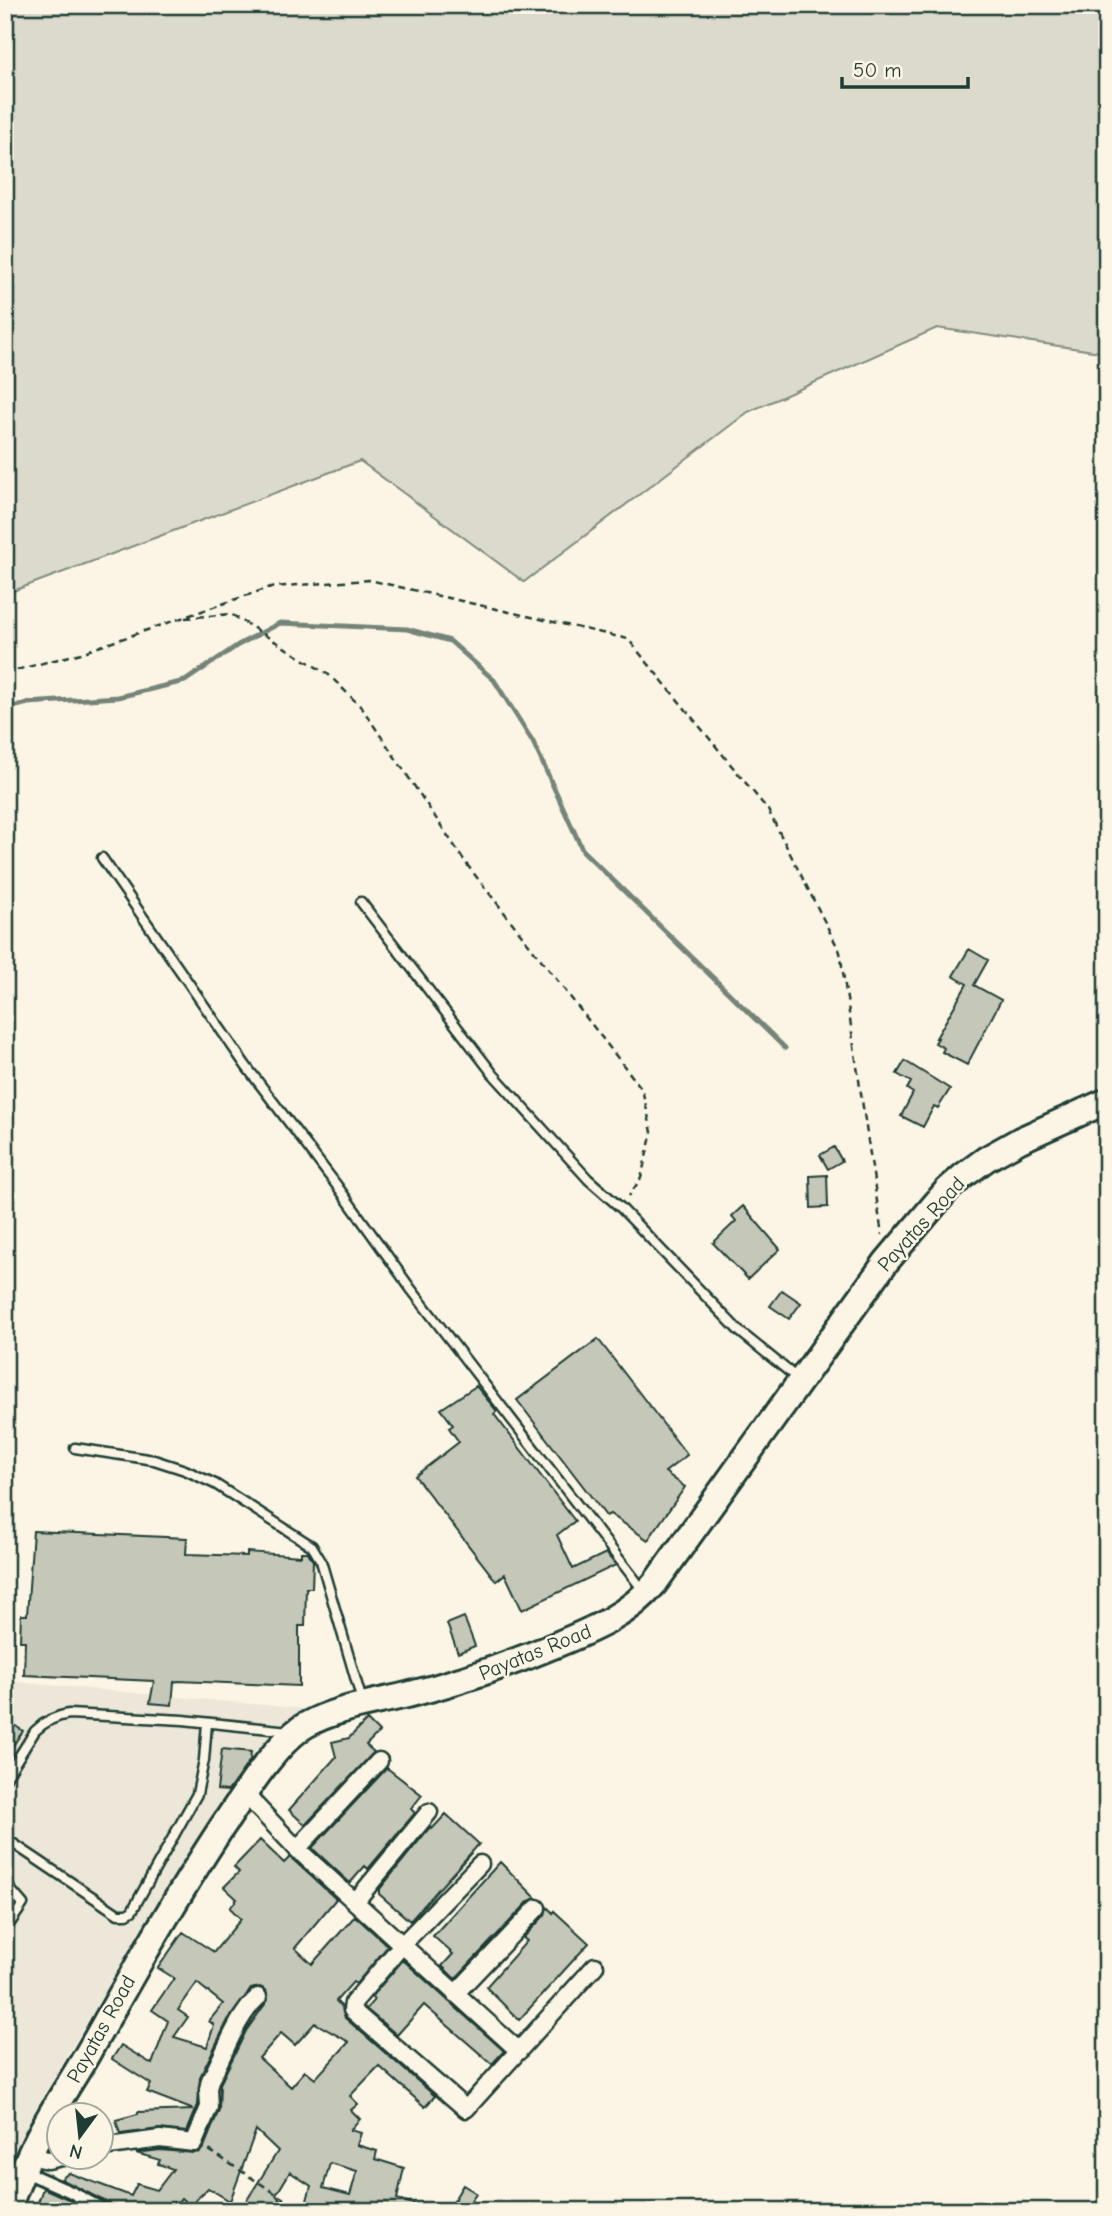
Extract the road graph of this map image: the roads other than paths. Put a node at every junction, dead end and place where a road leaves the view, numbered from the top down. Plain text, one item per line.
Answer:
1 (102, 858) dead end
2 (361, 902) dead end
3 (1107, 1101) edge
4 (800, 1381) junction
5 (75, 1448) dead end
6 (646, 1594) junction
7 (363, 1706) junction
8 (206, 1723) junction
9 (297, 1731) junction
10 (379, 1762) dead end
11 (5, 1779) edge
12 (244, 1794) junction
13 (429, 1812) dead end
14 (5, 1838) edge
15 (297, 1849) junction
16 (480, 1864) dead end
17 (5, 1883) edge
18 (355, 1902) junction
19 (537, 1908) dead end
20 (6, 1929) edge
21 (402, 1945) junction
22 (594, 1966) dead end
23 (454, 1994) junction
24 (258, 1997) dead end
25 (519, 2051) junction
26 (116, 2145) edge
27 (46, 2160) edge
28 (26, 2163) junction
29 (7, 2211) edge
30 (106, 2211) edge

1 - 6 lane
2 - 4 lane
3 - 4 main road, Payatas Road
4 - 6 main road, Payatas Road
5 - 7 lane
6 - 7 main road, Payatas Road
7 - 9 main road, Payatas Road
8 - 9 lane
8 - 11 lane
8 - 14 lane
9 - 12 main road, Payatas Road
10 - 15 street
12 - 15 street
12 - 28 main road, Payatas Road
13 - 18 street
15 - 18 street
16 - 21 street
17 - 20 lane
18 - 21 street
19 - 23 street
21 - 23 street
21 - 25 street
22 - 25 street
23 - 25 street
24 - 26 street
27 - 28 street
28 - 29 main road, Payatas Road
28 - 30 street

